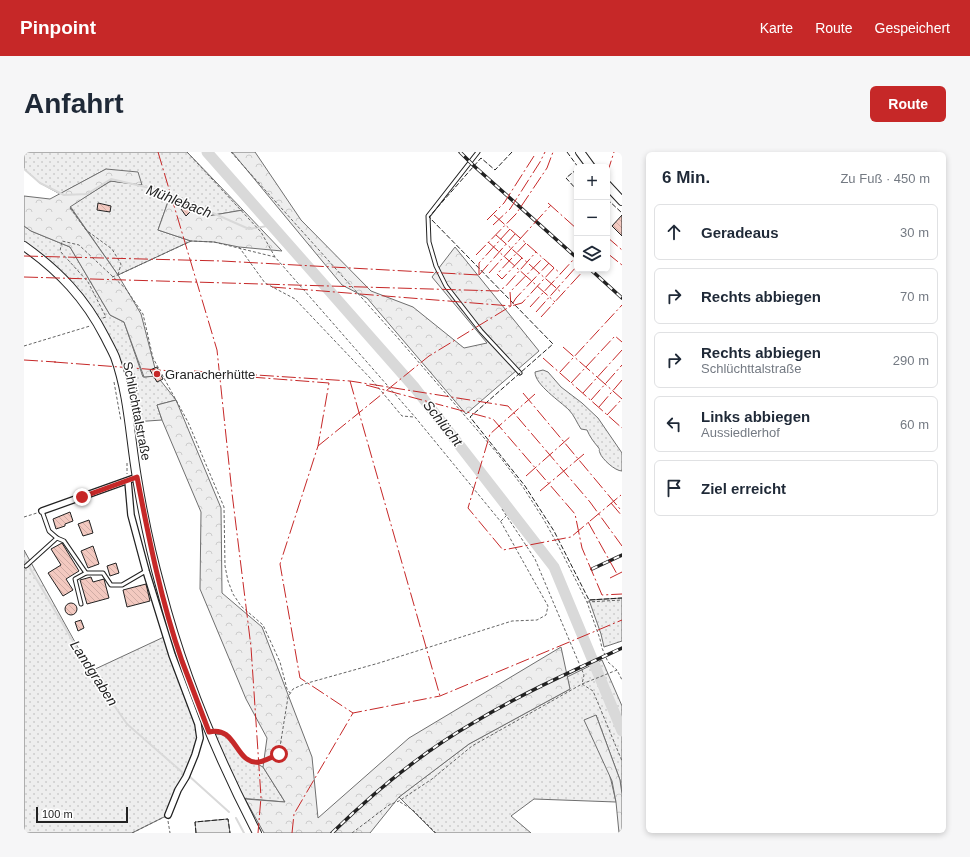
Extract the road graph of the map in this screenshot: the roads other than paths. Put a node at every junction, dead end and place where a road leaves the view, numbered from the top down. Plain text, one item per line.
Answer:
1 (478, 152) edge
2 (580, 152) edge
3 (589, 164) edge
4 (610, 188) edge
5 (622, 201) edge
6 (24, 246) edge
7 (520, 373) dead end
8 (137, 477) junction
9 (128, 481) junction
10 (42, 511) joint
11 (57, 538) junction
12 (26, 566) dead end
13 (146, 571) junction
14 (86, 573) junction
15 (81, 604) dead end
16 (168, 815) road end
17 (257, 833) edge

1 - 7 lane
2 - 3 main road
4 - 5 main road
6 - 8 main road, Schlüchttalstraße
8 - 9 street
8 - 17 main road, Schlüchttalstraße
9 - 10 street
9 - 13 street
10 - 11 lane
11 - 12 lane
11 - 14 lane
13 - 14 lane
13 - 16 street
14 - 15 lane

